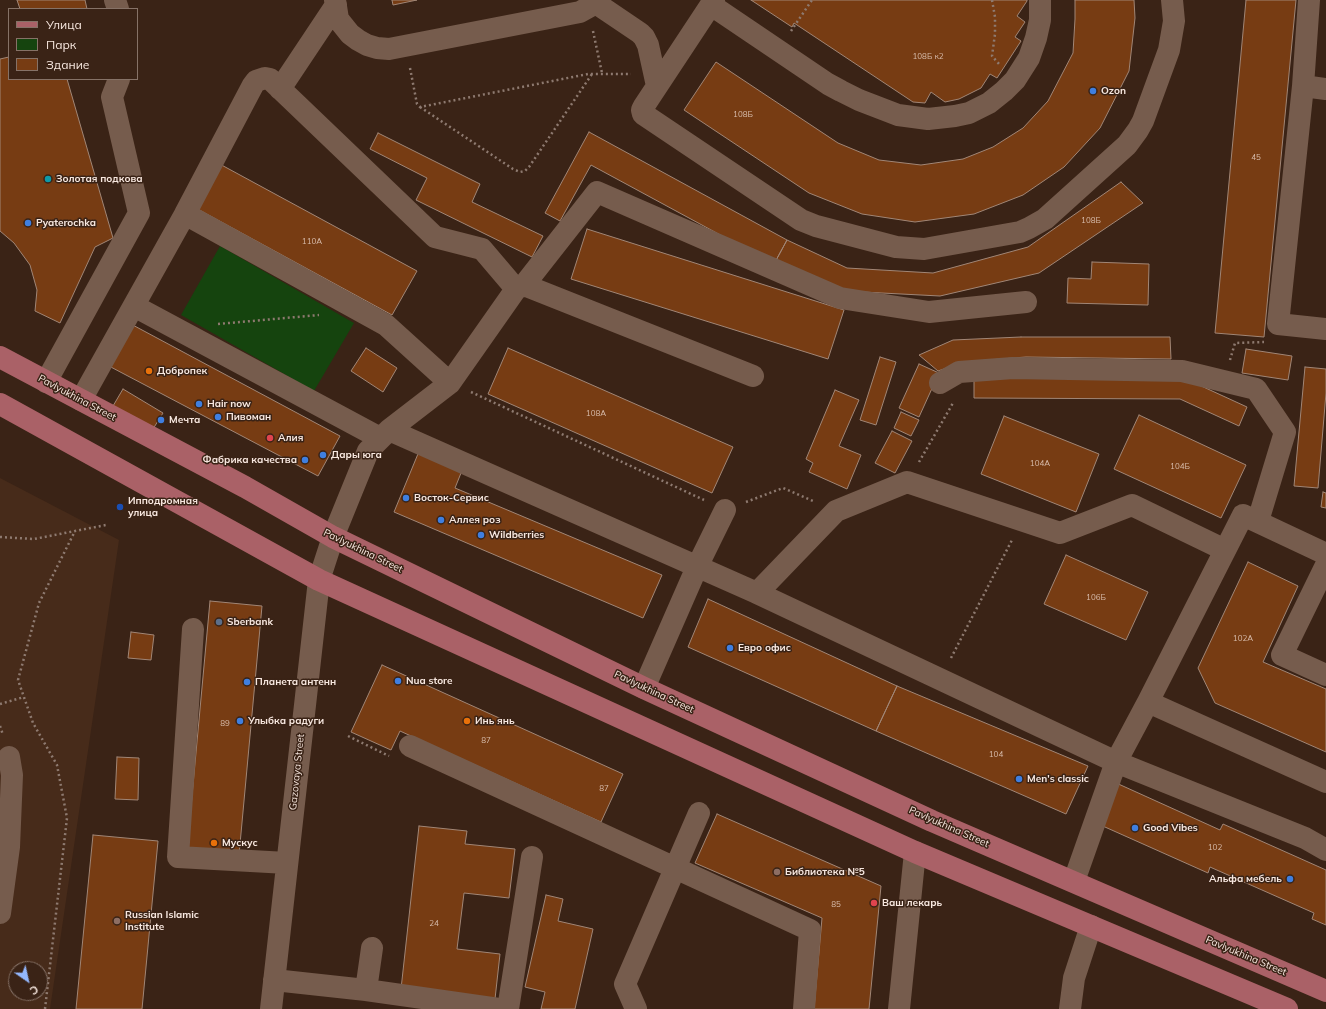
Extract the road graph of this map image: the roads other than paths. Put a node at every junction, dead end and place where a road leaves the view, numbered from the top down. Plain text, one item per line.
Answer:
1 (1040, 0) edge
2 (1172, 0) edge
3 (1309, 0) edge
4 (335, 2) edge
5 (593, 3) edge
6 (713, 3) edge
7 (119, 80) edge
8 (656, 80) junction
9 (273, 84) junction
10 (1304, 86) junction
11 (1326, 89) edge
12 (185, 214) junction
13 (520, 287) junction
14 (1026, 302) dead end
15 (134, 306) junction
16 (1326, 329) edge
17 (0, 357) edge
18 (753, 376) dead end
19 (46, 382) junction
20 (450, 382) junction
21 (940, 384) dead end
22 (81, 400) junction
23 (0, 404) edge
24 (384, 434) junction
25 (725, 510) road end
26 (1258, 522) junction
27 (333, 537) junction
28 (1225, 550) junction
29 (1326, 554) edge
30 (1326, 565) edge
31 (697, 567) junction
32 (319, 580) junction
33 (757, 593) junction
34 (193, 629) dead end
35 (1326, 675) edge
36 (644, 688) junction
37 (1148, 702) junction
38 (410, 746) road end
39 (9, 756) dead end
40 (1116, 762) junction
41 (1326, 782) edge
42 (699, 813) dead end
43 (1326, 850) edge
44 (915, 852) junction
45 (532, 857) dead end
46 (287, 863) junction
47 (675, 868) junction
48 (1074, 881) junction
49 (0, 913) edge
50 (1091, 926) junction
51 (372, 948) dead end
52 (274, 980) junction
53 (366, 990) junction
54 (1326, 990) edge
55 (271, 1009) edge
56 (499, 1009) edge
57 (508, 1009) edge
58 (636, 1009) edge
59 (804, 1009) edge
60 (899, 1009) edge
61 (1070, 1009) edge
62 (1287, 1009) edge

1 - 6 street
2 - 8 street
3 - 10 street
4 - 5 street
4 - 9 street
5 - 8 street
6 - 8 street
7 - 19 street
9 - 12 street
9 - 13 street
10 - 11 street
10 - 16 street
12 - 15 street
12 - 20 street
13 - 14 street, Gazovaya Street
13 - 18 street
13 - 20 street, Gazovaya Street
15 - 22 street
15 - 24 street
17 - 19 main road, Pavlyukhina Street
19 - 22 main road, Pavlyukhina Street
20 - 24 street, Gazovaya Street
21 - 26 street
22 - 27 main road, Pavlyukhina Street
23 - 32 main road
24 - 27 street, Gazovaya Street
24 - 31 street
25 - 31 street
26 - 28 street
26 - 29 street
27 - 32 street, Gazovaya Street
27 - 36 main road, Pavlyukhina Street
28 - 33 street
28 - 37 street
30 - 35 street
31 - 33 street
31 - 36 street
32 - 44 main road
32 - 46 street, Gazovaya Street
33 - 40 street
34 - 46 street
36 - 48 main road, Pavlyukhina Street
37 - 40 street
37 - 41 street
38 - 47 street
39 - 49 street
40 - 43 street
40 - 48 street
42 - 47 street
44 - 50 main road
44 - 60 street
45 - 57 street
46 - 52 street, Gazovaya Street
47 - 58 street
47 - 59 street
48 - 54 main road, Pavlyukhina Street
50 - 61 street
50 - 62 main road
51 - 53 street
52 - 53 street
52 - 55 street, Gazovaya Street
53 - 56 street

